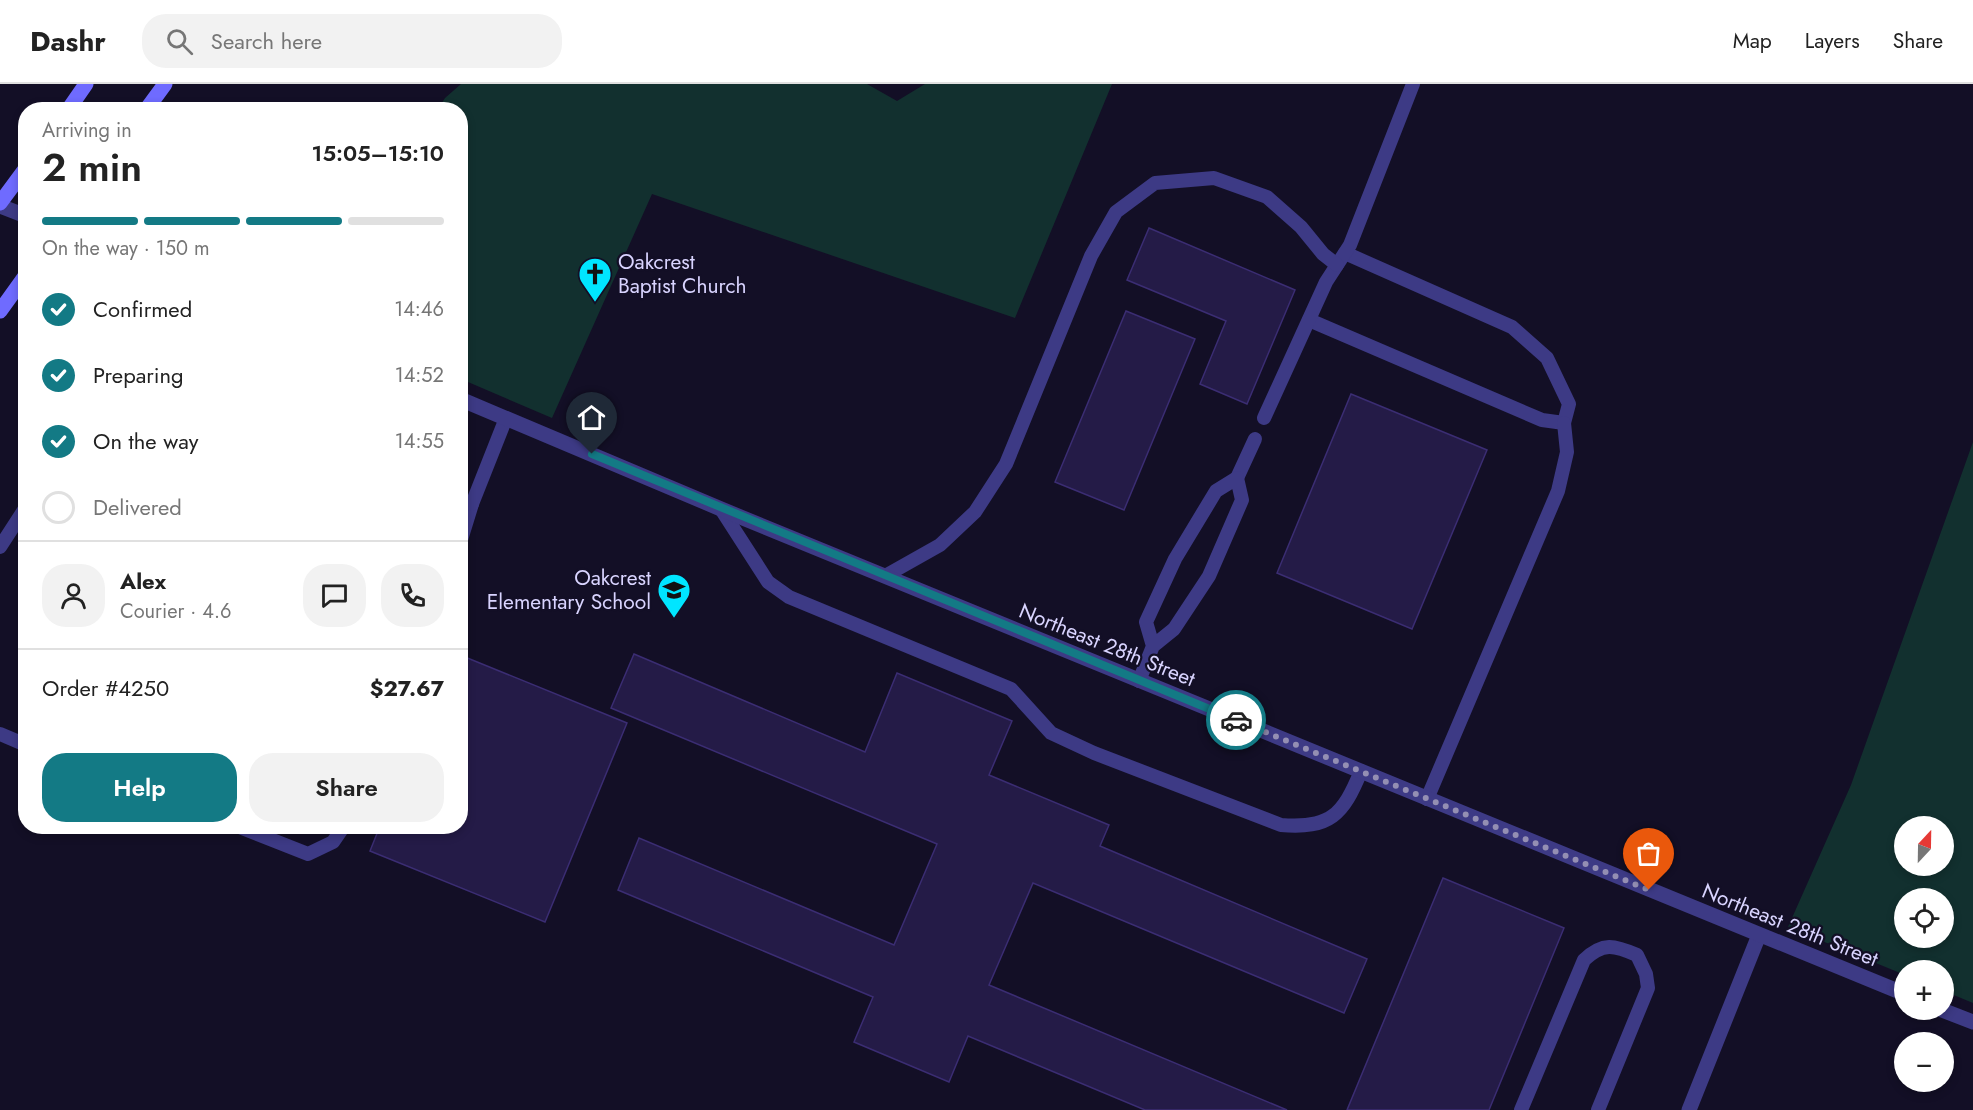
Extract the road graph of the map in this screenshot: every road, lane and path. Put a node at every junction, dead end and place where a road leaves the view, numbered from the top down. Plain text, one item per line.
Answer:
1 (86, 84) edge
2 (165, 84) edge
3 (1413, 84) edge
4 (74, 102) edge
5 (152, 102) edge
6 (18, 179) edge
7 (0, 204) edge
8 (18, 212) edge
9 (1345, 253) junction
10 (1337, 265) junction
11 (18, 286) edge
12 (0, 311) edge
13 (1309, 320) junction
14 (468, 402) edge
15 (506, 418) junction
16 (1264, 418) dead end
17 (1564, 423) junction
18 (1255, 439) dead end
19 (1237, 478) junction
20 (468, 498) edge
21 (721, 509) junction
22 (18, 519) edge
23 (0, 547) edge
24 (885, 576) junction
25 (1153, 646) junction
26 (1139, 681) junction
27 (0, 734) edge
28 (18, 742) edge
29 (1361, 771) junction
30 (1428, 799) junction
31 (257, 834) edge
32 (338, 834) edge
33 (1760, 935) junction
34 (1894, 990) edge
35 (1954, 1015) edge
36 (1973, 1022) edge
37 (1521, 1110) edge
38 (1598, 1110) edge
39 (1689, 1110) edge

1 - 4 main road
2 - 5 main road
3 - 9 lane
6 - 7 main road
7 - 8 street
9 - 10 lane
9 - 17 lane
10 - 13 lane
10 - 24 lane
11 - 12 main road
13 - 16 lane
13 - 17 lane
14 - 15 street, Northeast 28th Street
15 - 20 lane
15 - 21 street, Northeast 28th Street
17 - 30 lane
18 - 19 lane
19 - 25 lane
19 - 25 lane
21 - 24 street, Northeast 28th Street
21 - 29 lane
22 - 23 lane
24 - 26 street, Northeast 28th Street
25 - 26 lane
26 - 29 street, Northeast 28th Street
27 - 28 lane
29 - 30 street, Northeast 28th Street
30 - 33 street, Northeast 28th Street
31 - 32 lane
33 - 34 street, Northeast 28th Street
33 - 39 street
35 - 36 street
37 - 38 lane

